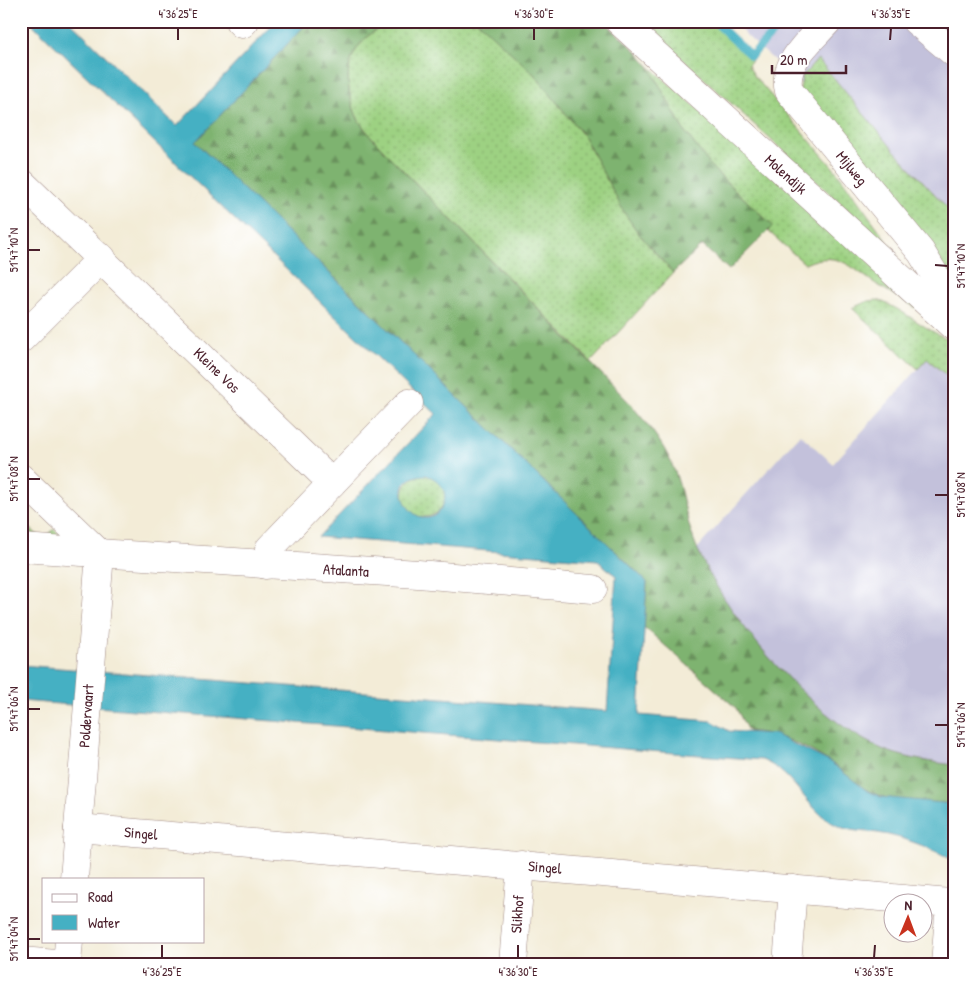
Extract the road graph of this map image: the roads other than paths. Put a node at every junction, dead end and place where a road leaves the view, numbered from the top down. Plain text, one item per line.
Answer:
1 (239, 21) edge
2 (244, 21) edge
3 (619, 21) edge
4 (828, 21) edge
5 (916, 21) edge
6 (954, 53) edge
7 (21, 182) edge
8 (102, 258) junction
9 (954, 320) edge
10 (954, 326) edge
11 (21, 339) edge
12 (409, 404) dead end
13 (21, 478) edge
14 (332, 483) junction
15 (21, 548) edge
16 (100, 554) junction
17 (266, 565) junction
18 (592, 589) dead end
19 (78, 828) junction
20 (521, 865) junction
21 (74, 878) edge
22 (793, 889) junction
23 (952, 903) edge
24 (69, 942) edge
25 (21, 961) edge
26 (56, 964) edge
27 (67, 964) edge
28 (513, 964) edge
29 (787, 964) edge
30 (945, 964) edge

1 - 2 street
3 - 10 street, Molendijk
4 - 9 street, Mijlweg
5 - 6 street
7 - 8 street, Kleine Vos
8 - 11 street
8 - 14 street, Kleine Vos
12 - 14 street
13 - 16 street
14 - 17 street
15 - 16 street, Atalanta
16 - 17 street, Atalanta
16 - 19 street, Poldervaart
17 - 18 street, Atalanta
19 - 20 street, Singel
19 - 21 street, Poldervaart
20 - 22 street, Singel
20 - 28 street, Slikhof
22 - 23 street, Singel
22 - 29 street
23 - 30 street, Singel
24 - 27 street
25 - 26 street

